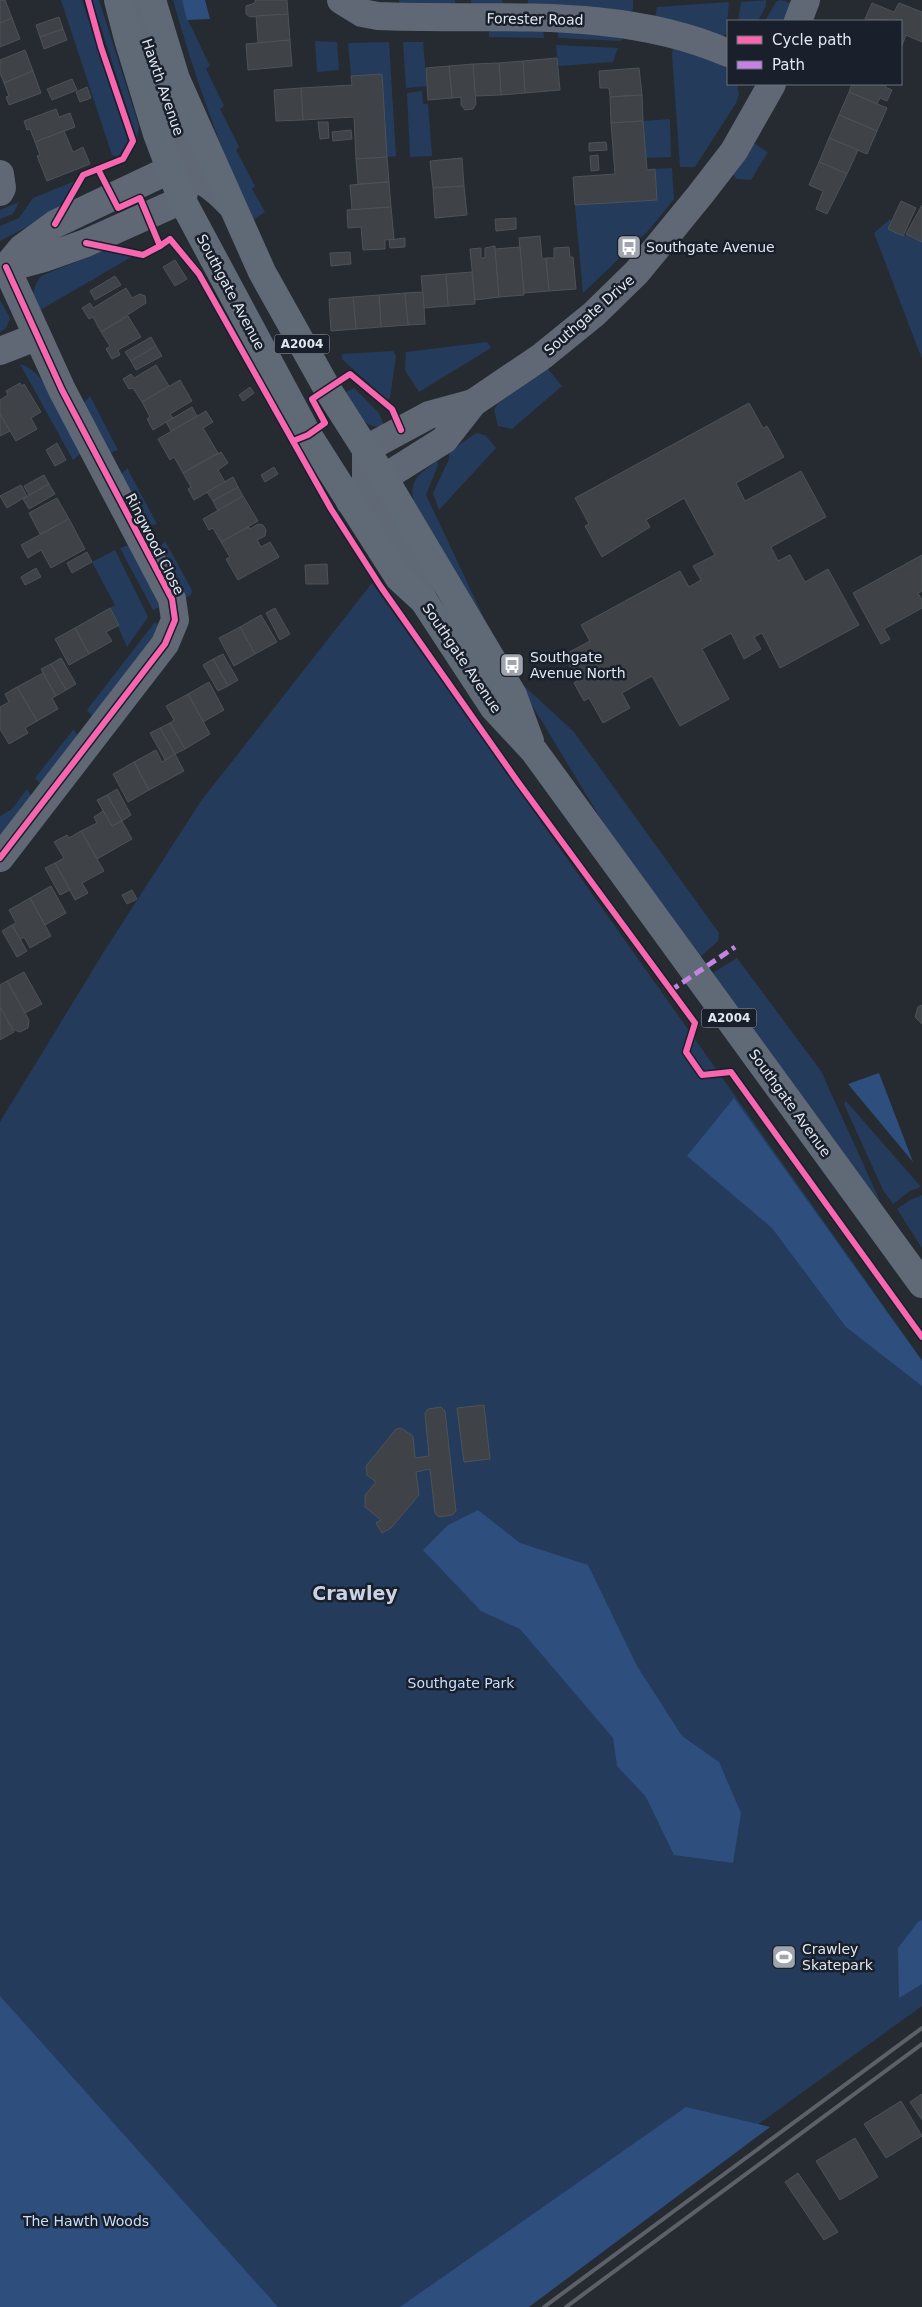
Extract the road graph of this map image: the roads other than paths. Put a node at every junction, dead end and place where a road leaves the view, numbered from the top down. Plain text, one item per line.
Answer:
1 (118, 0) edge
2 (135, 0) edge
3 (152, 0) edge
4 (341, 0) edge
5 (806, 0) edge
6 (798, 20) edge
7 (727, 53) edge
8 (771, 85) edge
9 (179, 172) junction
10 (0, 174) edge
11 (0, 192) edge
12 (182, 200) junction
13 (230, 204) junction
14 (3, 268) edge
15 (36, 337) junction
16 (0, 351) edge
17 (473, 403) junction
18 (366, 450) junction
19 (367, 490) junction
20 (534, 752) junction
21 (0, 858) edge
22 (922, 1284) edge

1 - 9 main road, Southgate Avenue / A2004
2 - 9 street, Hawth Avenue
3 - 13 main road, Southgate Avenue / A2004
4 - 7 street, Forester Road
5 - 6 street
8 - 17 street, Southgate Drive
9 - 12 main road, Southgate Avenue / A2004
9 - 13 street
9 - 14 street
10 - 11 street
12 - 14 street
12 - 19 main road, Southgate Avenue / A2004
13 - 18 main road, Southgate Avenue / A2004
14 - 15 street, Ringwood Close
15 - 16 street
15 - 21 street, Ringwood Close
17 - 18 street, Southgate Drive
17 - 19 street, Southgate Drive
18 - 19 main road, Southgate Avenue / A2004
19 - 20 main road, Southgate Avenue / A2004
19 - 20 main road, Southgate Avenue / A2004
20 - 22 main road, Southgate Avenue / A2004

